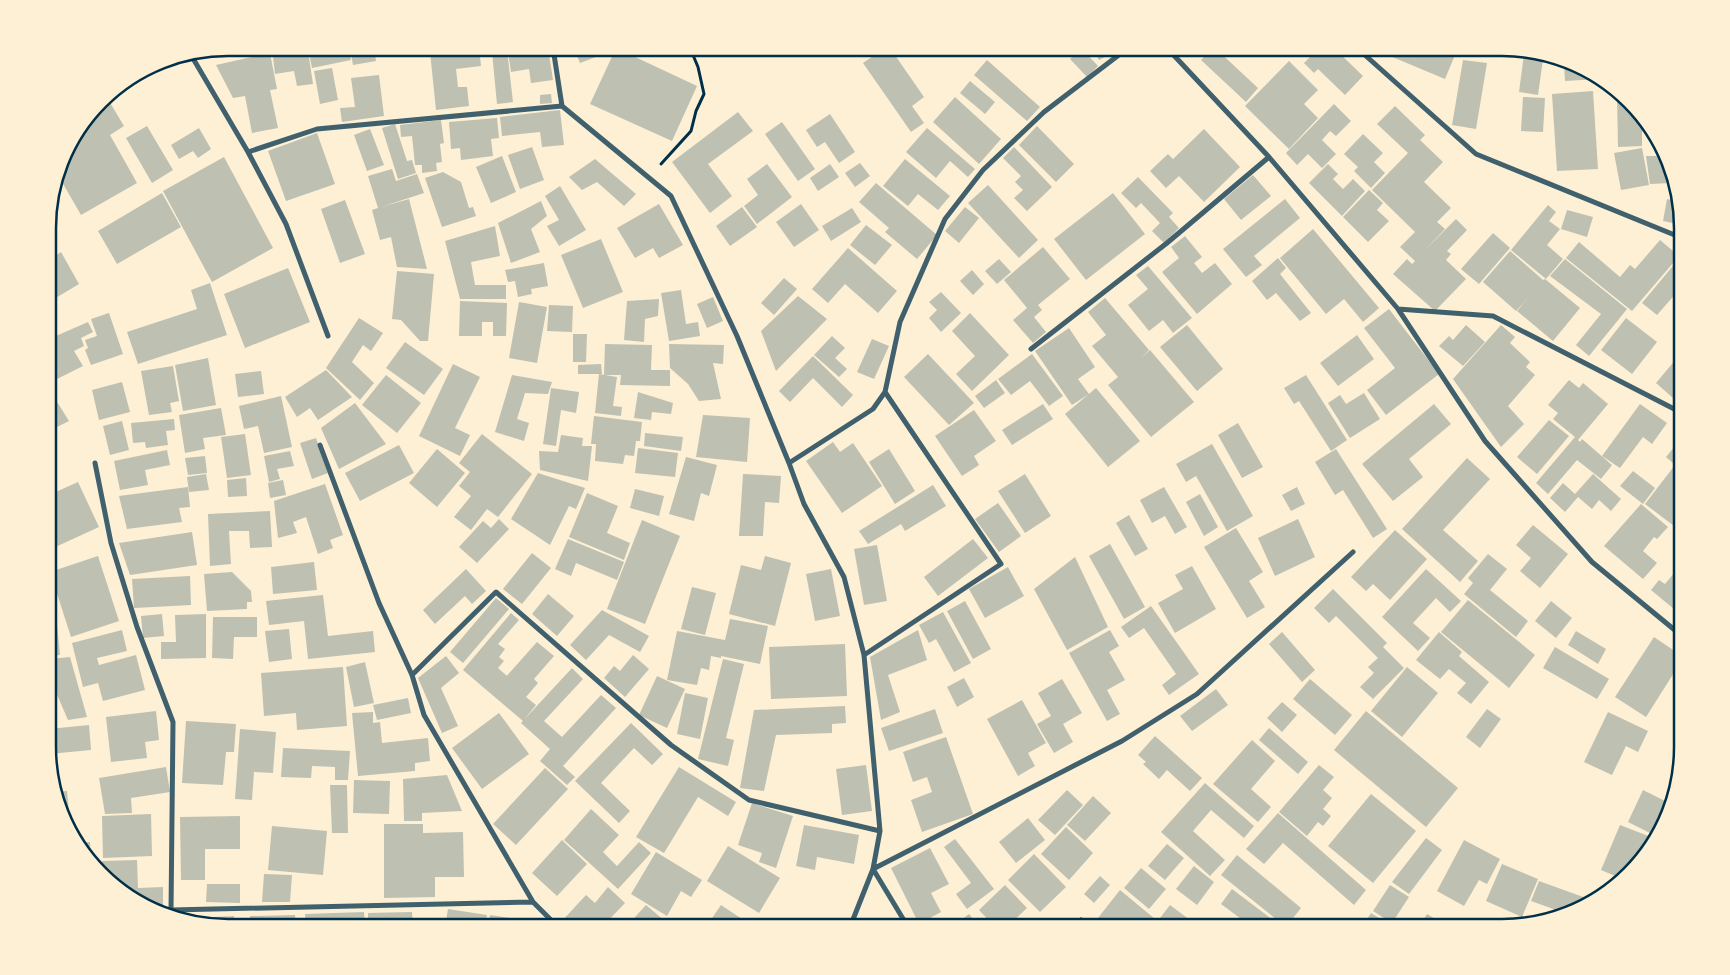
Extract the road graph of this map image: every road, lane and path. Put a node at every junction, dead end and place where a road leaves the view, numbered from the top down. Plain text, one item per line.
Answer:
1 (554, 56) edge
2 (693, 56) edge
3 (1118, 56) edge
4 (1175, 56) edge
5 (1365, 56) edge
6 (194, 60) edge
7 (562, 106) junction
8 (248, 152) junction
9 (1269, 156) junction
10 (649, 177) junction
11 (1673, 234) edge
12 (1398, 309) junction
13 (328, 336) dead end
14 (1031, 349) dead end
15 (885, 392) junction
16 (1673, 408) edge
17 (320, 445) dead end
18 (95, 463) dead end
19 (790, 463) junction
20 (1353, 552) dead end
21 (1673, 629) edge
22 (864, 655) junction
23 (412, 674) junction
24 (880, 831) junction
25 (873, 868) junction
26 (533, 902) junction
27 (171, 909) edge
28 (178, 911) edge
29 (903, 918) edge
30 (550, 919) edge
31 (853, 919) edge

1 - 7 street
2 - 10 path
3 - 15 street
4 - 9 street
5 - 11 street
6 - 8 street
7 - 8 street
7 - 10 street
8 - 13 street
9 - 12 street
9 - 14 street
10 - 19 street
12 - 16 street
12 - 21 street
15 - 19 street
15 - 22 street
17 - 23 street
18 - 27 street
19 - 22 street
20 - 25 street
22 - 24 street
23 - 24 street
23 - 26 street
24 - 25 street
25 - 29 street
25 - 31 street
26 - 28 street
26 - 30 street

